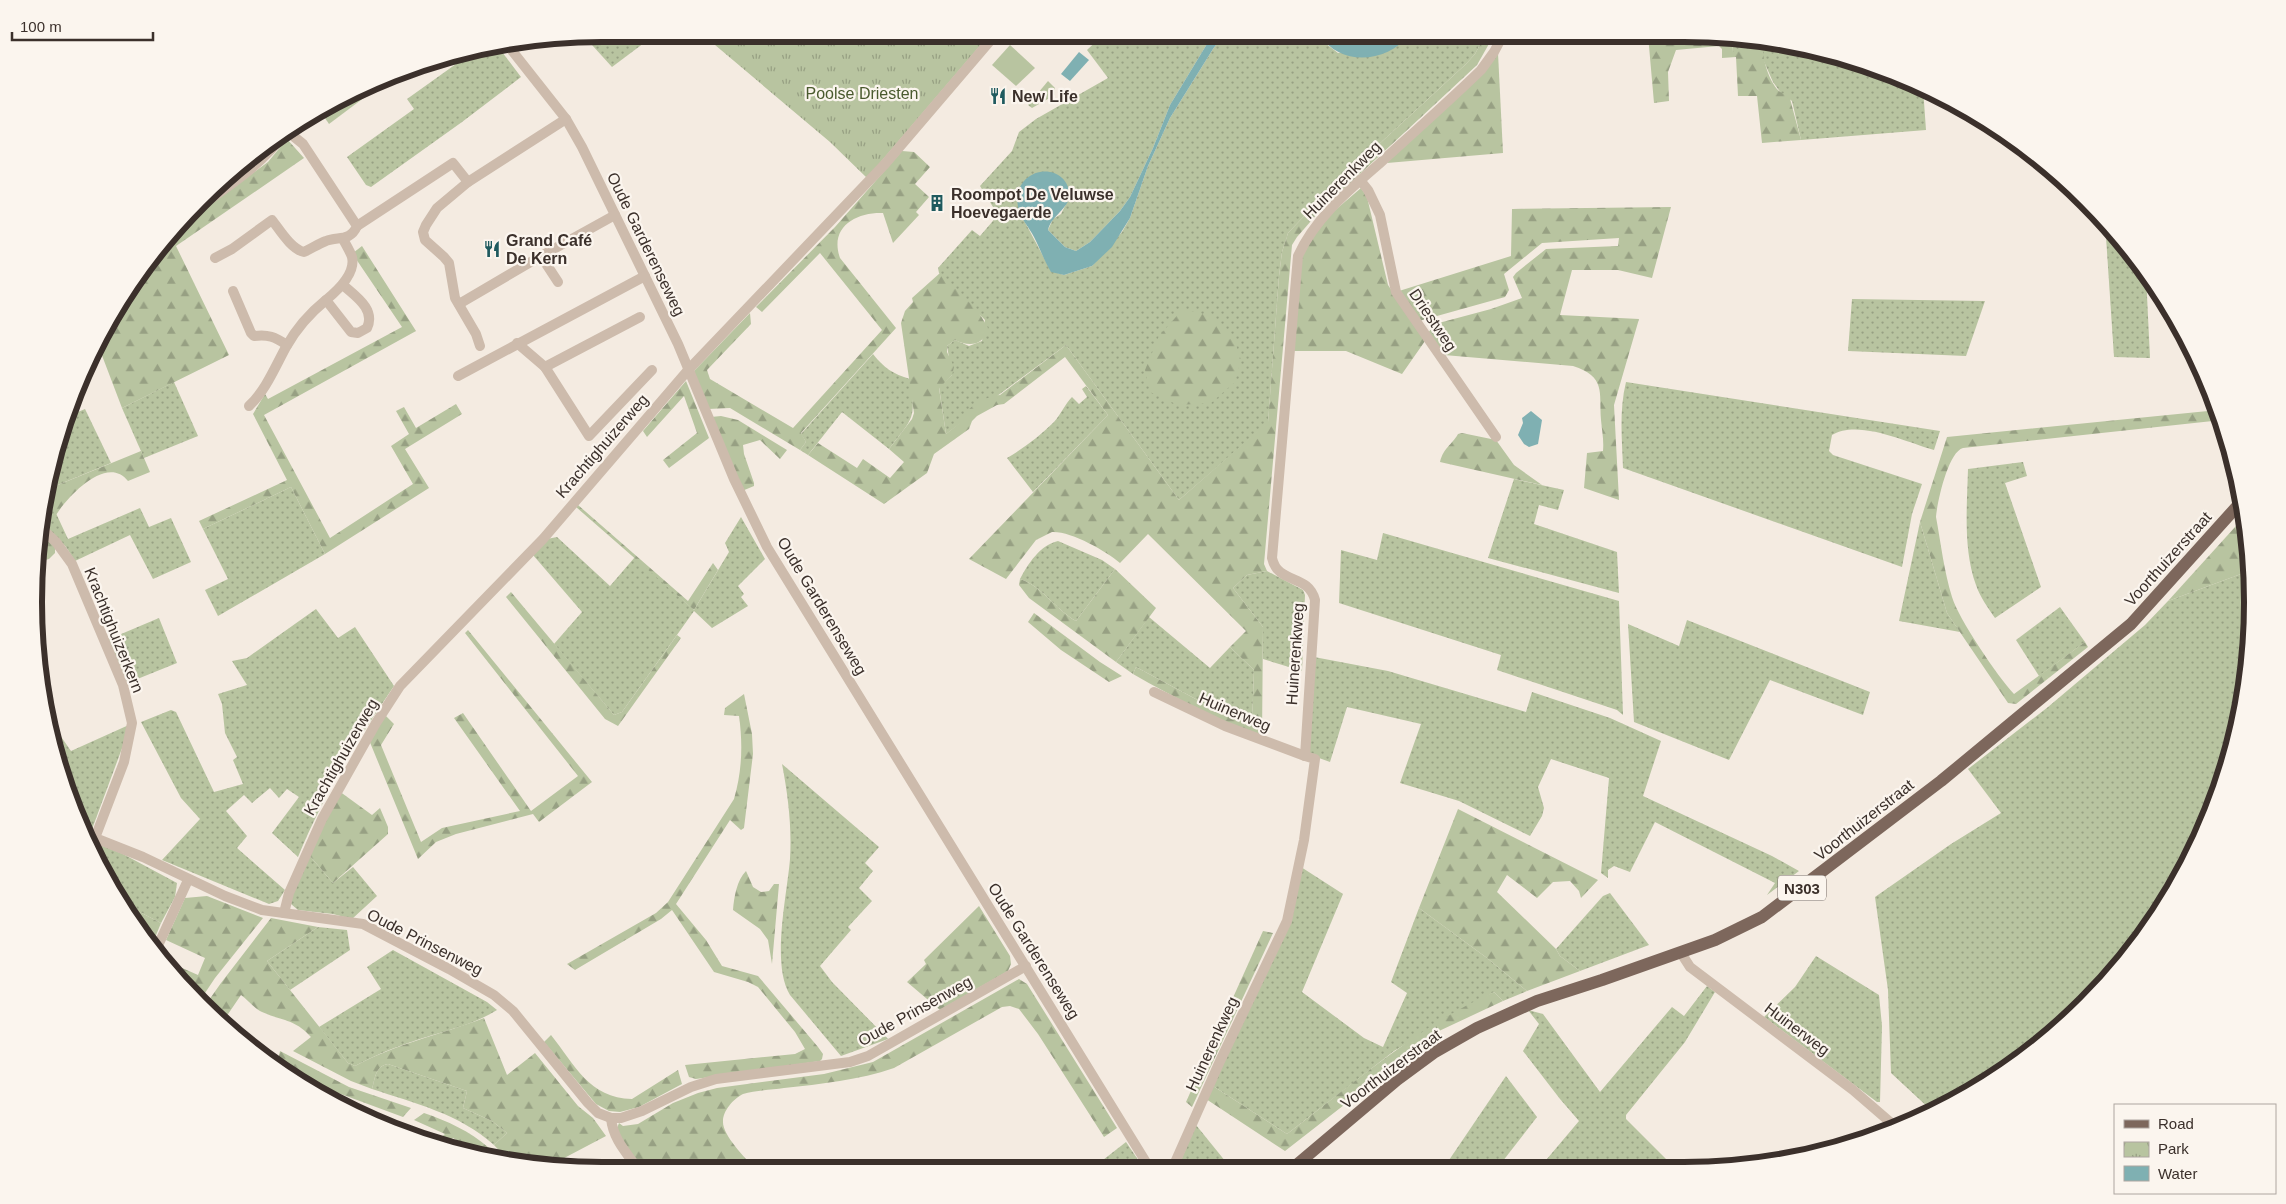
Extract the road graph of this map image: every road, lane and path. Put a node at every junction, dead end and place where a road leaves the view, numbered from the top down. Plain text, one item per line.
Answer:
1 (989, 42) edge
2 (1499, 42) edge
3 (511, 50) edge
4 (566, 119) junction
5 (293, 136) edge
6 (274, 149) edge
7 (1360, 180) junction
8 (468, 182) junction
9 (225, 189) edge
10 (615, 215) junction
11 (357, 226) junction
12 (343, 239) junction
13 (541, 256) junction
14 (215, 258) dead end
15 (644, 276) junction
16 (558, 282) dead end
17 (343, 285) junction
18 (233, 291) dead end
19 (326, 300) junction
20 (459, 304) junction
21 (640, 317) dead end
22 (517, 343) junction
23 (287, 345) junction
24 (480, 346) dead end
25 (546, 367) junction
26 (688, 369) junction
27 (652, 370) dead end
28 (458, 376) dead end
29 (249, 406) dead end
30 (1496, 437) dead end
31 (2236, 508) edge
32 (47, 533) edge
33 (1154, 692) dead end
34 (1305, 756) junction
35 (95, 838) joint
36 (188, 880) junction
37 (284, 913) junction
38 (159, 944) edge
39 (1673, 952) junction
40 (1026, 966) junction
41 (611, 1118) junction
42 (1890, 1122) edge
43 (633, 1162) edge
44 (1146, 1162) edge
45 (1175, 1162) edge
46 (1300, 1162) edge

1 - 26 street, Krachtighuizerweg
2 - 7 street, Huinerenkweg
3 - 4 street, Oude Garderenseweg
4 - 8 street
4 - 10 street, Oude Garderenseweg
5 - 11 street
6 - 9 street
7 - 30 street, Driestweg
7 - 34 street, Huinerenkweg
8 - 11 street
8 - 20 street
10 - 13 street
10 - 15 street, Oude Garderenseweg
11 - 12 street
12 - 14 street
12 - 17 street
13 - 16 street
13 - 20 street
15 - 22 street
15 - 26 street, Oude Garderenseweg
17 - 19 street
17 - 19 street
18 - 23 street
19 - 23 street
20 - 24 street
21 - 25 street
22 - 25 street
22 - 28 street
23 - 29 street
25 - 27 street
26 - 37 street, Krachtighuizerweg
26 - 40 street, Oude Garderenseweg
31 - 39 main road, Voorthuizerstraat / N303
32 - 35 street, Krachtighuizerkern
33 - 34 street, Huinerweg
34 - 45 street, Huinerenkweg
35 - 36 street, Oude Prinsenweg
36 - 37 street, Oude Prinsenweg
36 - 38 street
37 - 41 street, Oude Prinsenweg
39 - 42 street, Huinerweg
39 - 46 main road, Voorthuizerstraat / N303
40 - 41 street, Oude Prinsenweg
40 - 44 street, Oude Garderenseweg
41 - 43 street

